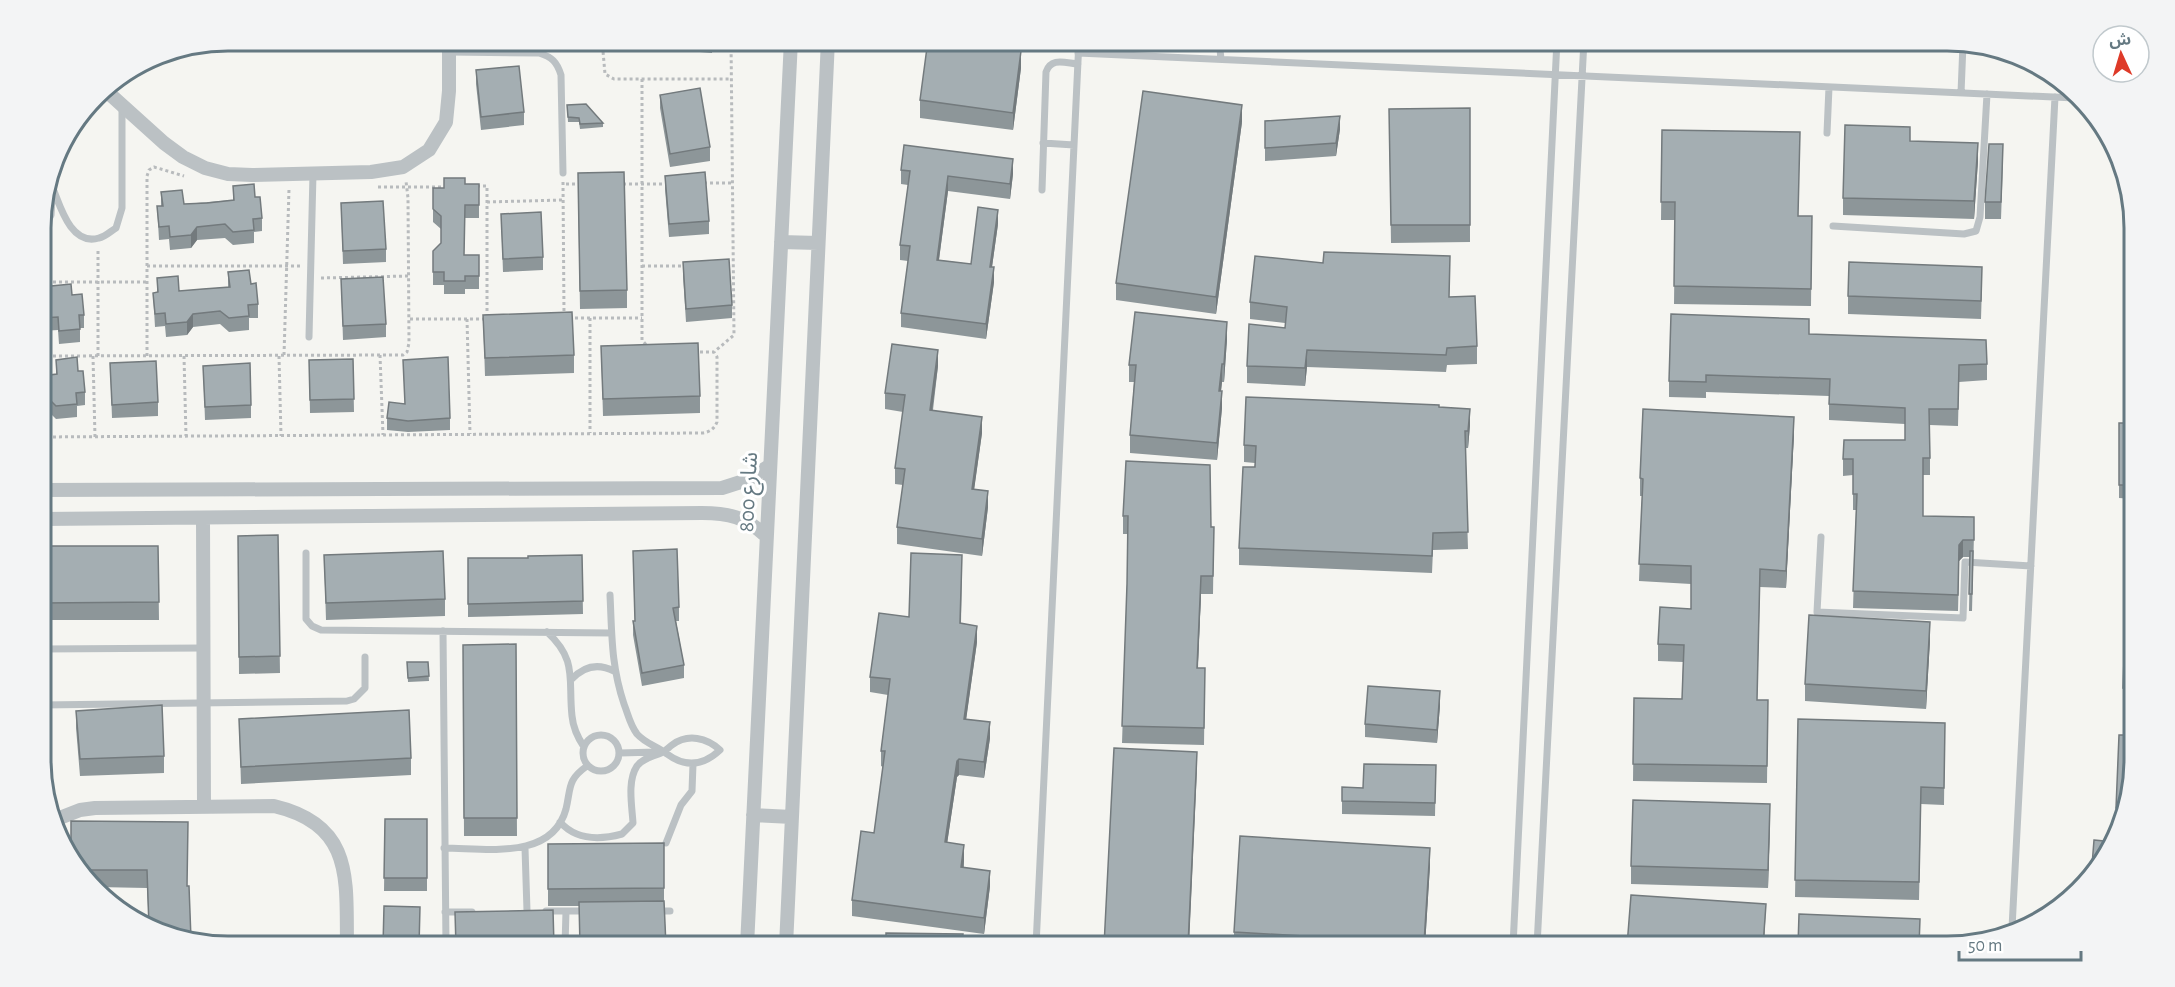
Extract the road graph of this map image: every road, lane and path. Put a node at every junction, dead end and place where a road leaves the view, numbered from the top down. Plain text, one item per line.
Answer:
1 (449, 51) edge
2 (513, 51) edge
3 (603, 51) edge
4 (731, 51) edge
5 (790, 51) edge
6 (827, 51) edge
7 (1220, 51) edge
8 (1556, 51) edge
9 (1583, 51) edge
10 (1963, 51) edge
11 (1078, 52) joint
12 (1221, 59) junction
13 (1078, 64) junction
14 (1555, 74) junction
15 (1582, 76) junction
16 (642, 79) junction
17 (731, 79) junction
18 (1829, 87) junction
19 (1961, 93) junction
20 (1987, 94) junction
21 (112, 95) edge
22 (2055, 97) junction
23 (2066, 98) edge
24 (122, 105) junction
25 (1827, 134) dead end
26 (1043, 143) junction
27 (1074, 145) junction
28 (403, 168) junction
29 (563, 173) joint
30 (313, 174) junction
31 (193, 179) dead end
32 (698, 183) edge
33 (732, 183) junction
34 (563, 184) junction
35 (586, 184) edge
36 (619, 184) edge
37 (642, 184) junction
38 (676, 184) edge
39 (476, 186) edge
40 (280, 187) dead end
41 (372, 187) dead end
42 (453, 187) edge
43 (407, 188) junction
44 (1042, 190) dead end
45 (55, 193) edge
46 (563, 200) junction
47 (487, 202) junction
48 (1833, 226) dead end
49 (98, 239) junction
50 (781, 242) junction
51 (818, 243) junction
52 (147, 266) junction
53 (286, 266) junction
54 (311, 266) junction
55 (642, 266) junction
56 (688, 266) edge
57 (409, 276) junction
58 (310, 278) junction
59 (51, 282) edge
60 (98, 282) junction
61 (147, 282) junction
62 (590, 318) junction
63 (642, 318) junction
64 (409, 319) junction
65 (467, 319) junction
66 (309, 337) dead end
67 (653, 352) edge
68 (694, 352) edge
69 (714, 352) junction
70 (284, 355) junction
71 (51, 356) edge
72 (93, 356) junction
73 (98, 356) junction
74 (147, 356) junction
75 (184, 356) junction
76 (279, 356) junction
77 (380, 356) junction
78 (590, 434) junction
79 (281, 435) junction
80 (383, 435) junction
81 (470, 435) junction
82 (186, 436) junction
83 (51, 437) edge
84 (95, 437) junction
85 (769, 466) junction
86 (377, 489) junction
87 (51, 490) edge
88 (377, 517) junction
89 (203, 518) junction
90 (51, 519) edge
91 (766, 536) junction
92 (1821, 537) dead end
93 (306, 553) dead end
94 (2031, 566) junction
95 (609, 595) dead end
96 (443, 631) junction
97 (547, 632) junction
98 (611, 633) junction
99 (203, 648) junction
100 (51, 649) edge
101 (365, 657) dead end
102 (614, 671) junction
103 (572, 679) junction
104 (203, 703) junction
105 (51, 705) edge
106 (584, 747) junction
107 (665, 752) junction
108 (620, 753) junction
109 (693, 764) junction
110 (587, 766) junction
111 (204, 807) junction
112 (753, 815) junction
113 (61, 817) edge
114 (792, 817) junction
115 (560, 822) junction
116 (666, 843) edge
117 (444, 848) junction
118 (525, 848) junction
119 (566, 911) junction
120 (589, 911) edge
121 (647, 911) edge
122 (670, 911) dead end
123 (445, 912) junction
124 (480, 912) edge
125 (515, 912) edge
126 (527, 912) junction
127 (2012, 924) edge
128 (347, 936) edge
129 (446, 936) edge
130 (565, 936) edge
131 (747, 936) edge
132 (786, 936) edge
133 (1036, 936) edge
134 (1513, 936) edge
135 (1538, 936) edge

1 - 28 street
2 - 29 lane
3 - 16 path
4 - 17 path
5 - 50 street, شارع 800
6 - 51 street
7 - 12 lane
8 - 14 lane
9 - 15 lane
10 - 19 lane
11 - 12 lane
11 - 13 lane
12 - 14 lane
13 - 26 lane
13 - 27 lane
14 - 15 lane
14 - 134 lane
15 - 18 lane
15 - 135 lane
16 - 17 path
16 - 37 path
17 - 33 path
18 - 19 lane
18 - 25 lane
19 - 20 lane
20 - 22 lane
20 - 48 lane
21 - 24 street
22 - 23 lane
22 - 94 lane
24 - 30 street
24 - 49 lane
26 - 27 lane
26 - 44 lane
27 - 133 lane
28 - 30 street
28 - 43 path
29 - 34 path
30 - 54 lane
31 - 52 path
32 - 33 path
33 - 69 path
34 - 35 path
34 - 46 path
36 - 37 path
37 - 38 path
37 - 55 path
39 - 47 path
40 - 53 path
41 - 43 path
42 - 43 path
43 - 57 path
45 - 49 lane
46 - 47 path
46 - 62 path
47 - 65 path
49 - 60 path
50 - 51 street
50 - 85 street, شارع 800
51 - 114 street
52 - 53 path
52 - 61 path
53 - 54 path
53 - 70 path
54 - 58 lane
55 - 56 path
55 - 63 path
57 - 58 path
57 - 64 path
58 - 66 lane
59 - 60 path
60 - 61 path
60 - 73 path
61 - 74 path
62 - 63 path
62 - 78 path
63 - 67 path
64 - 65 path
64 - 77 path
65 - 81 path
68 - 69 path
69 - 78 path
70 - 76 path
70 - 77 path
71 - 72 path
72 - 73 path
72 - 84 path
73 - 74 path
74 - 75 path
75 - 76 path
75 - 82 path
76 - 79 path
77 - 80 path
78 - 81 path
79 - 80 path
79 - 82 path
80 - 81 path
82 - 84 path
83 - 84 path
85 - 86 street
85 - 91 street, شارع 800
86 - 87 street
86 - 88 street
88 - 89 street
88 - 91 street
89 - 90 street
89 - 99 street
91 - 112 street, شارع 800
92 - 94 lane
93 - 96 lane
94 - 127 lane
95 - 98 lane
96 - 97 lane
96 - 117 lane
97 - 98 lane
97 - 103 lane
98 - 102 lane
99 - 100 lane
99 - 104 street
101 - 104 lane
102 - 103 lane
102 - 107 lane
103 - 106 lane
104 - 105 lane
104 - 111 street
106 - 108 lane
106 - 110 lane
107 - 108 lane
107 - 109 lane
107 - 109 lane
107 - 115 lane
108 - 110 lane
109 - 116 lane
110 - 115 lane
111 - 113 street
111 - 128 street
112 - 114 street
112 - 131 street, شارع 800
114 - 132 street
115 - 118 lane
117 - 118 lane
117 - 123 lane
118 - 126 lane
119 - 120 lane
119 - 126 lane
119 - 130 lane
121 - 122 lane
123 - 124 lane
123 - 129 lane
125 - 126 lane

